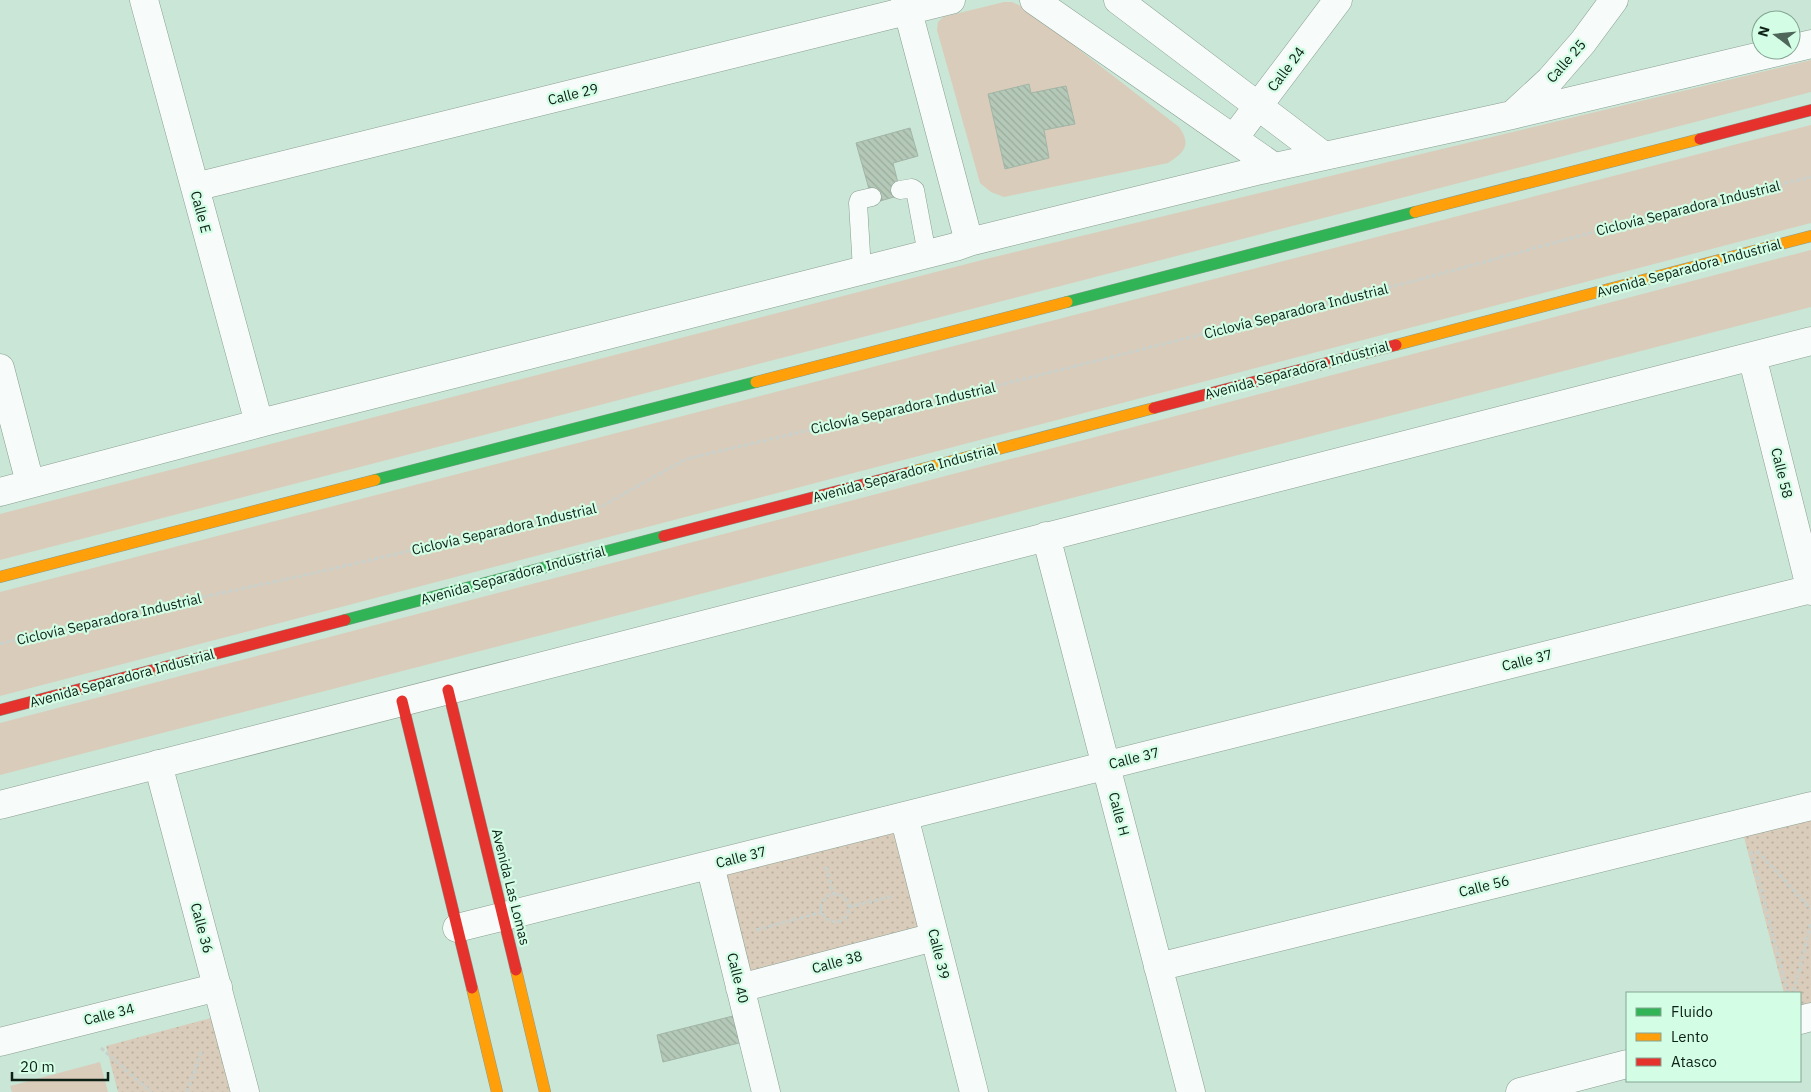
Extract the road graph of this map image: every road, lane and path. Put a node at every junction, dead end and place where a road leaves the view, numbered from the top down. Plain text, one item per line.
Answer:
1 (144, 0) edge
2 (951, 0) edge
3 (1034, 0) edge
4 (1118, 0) edge
5 (1338, 0) edge
6 (1614, 0) edge
7 (906, 5) edge
8 (1751, 58) edge
9 (1258, 106) junction
10 (1811, 110) edge
11 (1512, 115) junction
12 (1234, 138) junction
13 (1324, 156) junction
14 (1274, 167) junction
15 (1811, 177) edge
16 (195, 188) junction
17 (900, 190) dead end
18 (872, 197) dead end
19 (1811, 236) edge
20 (969, 242) junction
21 (927, 254) junction
22 (862, 270) junction
23 (1811, 341) edge
24 (1752, 356) junction
25 (0, 368) edge
26 (259, 423) junction
27 (30, 484) junction
28 (0, 492) edge
29 (1046, 536) junction
30 (0, 577) edge
31 (1811, 590) edge
32 (0, 644) edge
33 (448, 690) junction
34 (402, 701) junction
35 (0, 710) edge
36 (158, 764) junction
37 (1106, 766) junction
38 (0, 804) edge
39 (1811, 806) edge
40 (904, 816) junction
41 (1747, 832) junction
42 (825, 863) dead end
43 (710, 865) junction
44 (922, 889) junction
45 (833, 894) junction
46 (850, 906) junction
47 (1811, 910) edge
48 (822, 912) junction
49 (503, 917) junction
50 (1811, 924) edge
51 (457, 928) junction
52 (755, 930) dead end
53 (934, 937) junction
54 (1158, 967) junction
55 (218, 987) junction
56 (740, 988) junction
57 (1788, 992) edge
58 (1794, 992) edge
59 (73, 1023) junction
60 (0, 1042) edge
61 (1626, 1064) edge
62 (151, 1092) edge
63 (245, 1092) edge
64 (497, 1092) edge
65 (545, 1092) edge
66 (766, 1092) edge
67 (974, 1092) edge
68 (1191, 1092) edge
69 (1520, 1092) edge

1 - 16 street, Calle E
2 - 7 street, Calle 29
3 - 12 street
4 - 9 street
5 - 9 street, Calle 24
6 - 11 street, Calle 25
7 - 16 street, Calle 29
7 - 20 street
8 - 11 street
9 - 12 street, Calle 24
9 - 13 street
10 - 30 main road
11 - 13 street
12 - 14 street
13 - 14 street
14 - 20 street
15 - 32 path, Ciclovía Separadora Industrial
16 - 26 street, Calle E
17 - 21 lane
18 - 22 lane
19 - 35 main road, Avenida Separadora Industrial
20 - 21 street
21 - 22 street
22 - 26 street
23 - 24 street
24 - 29 street
24 - 31 street, Calle 58
25 - 27 street
26 - 27 street
27 - 28 street
29 - 33 street
29 - 37 street, Calle H
31 - 37 street, Calle 37
33 - 34 street
33 - 49 main road, Avenida Las Lomas
34 - 36 street
34 - 51 main road
36 - 38 street
36 - 55 street, Calle 36
37 - 40 street, Calle 37
37 - 54 street, Calle H
39 - 41 street, Calle 56
40 - 43 street, Calle 37
40 - 44 street, Calle 39
41 - 47 path
41 - 54 street, Calle 56
41 - 57 path
42 - 45 path
43 - 49 street, Calle 37
43 - 56 street, Calle 40
44 - 46 path
44 - 53 street, Calle 39
45 - 46 path
45 - 48 path
46 - 48 path
48 - 52 path
49 - 51 street, Calle 37
49 - 65 main road, Avenida Las Lomas
50 - 58 path
51 - 64 main road
53 - 56 street, Calle 38
53 - 67 street, Calle 39
54 - 68 street, Calle H
55 - 59 street, Calle 34
55 - 63 street, Calle 36
56 - 66 street, Calle 40
59 - 60 street, Calle 34
59 - 62 path
61 - 69 street

